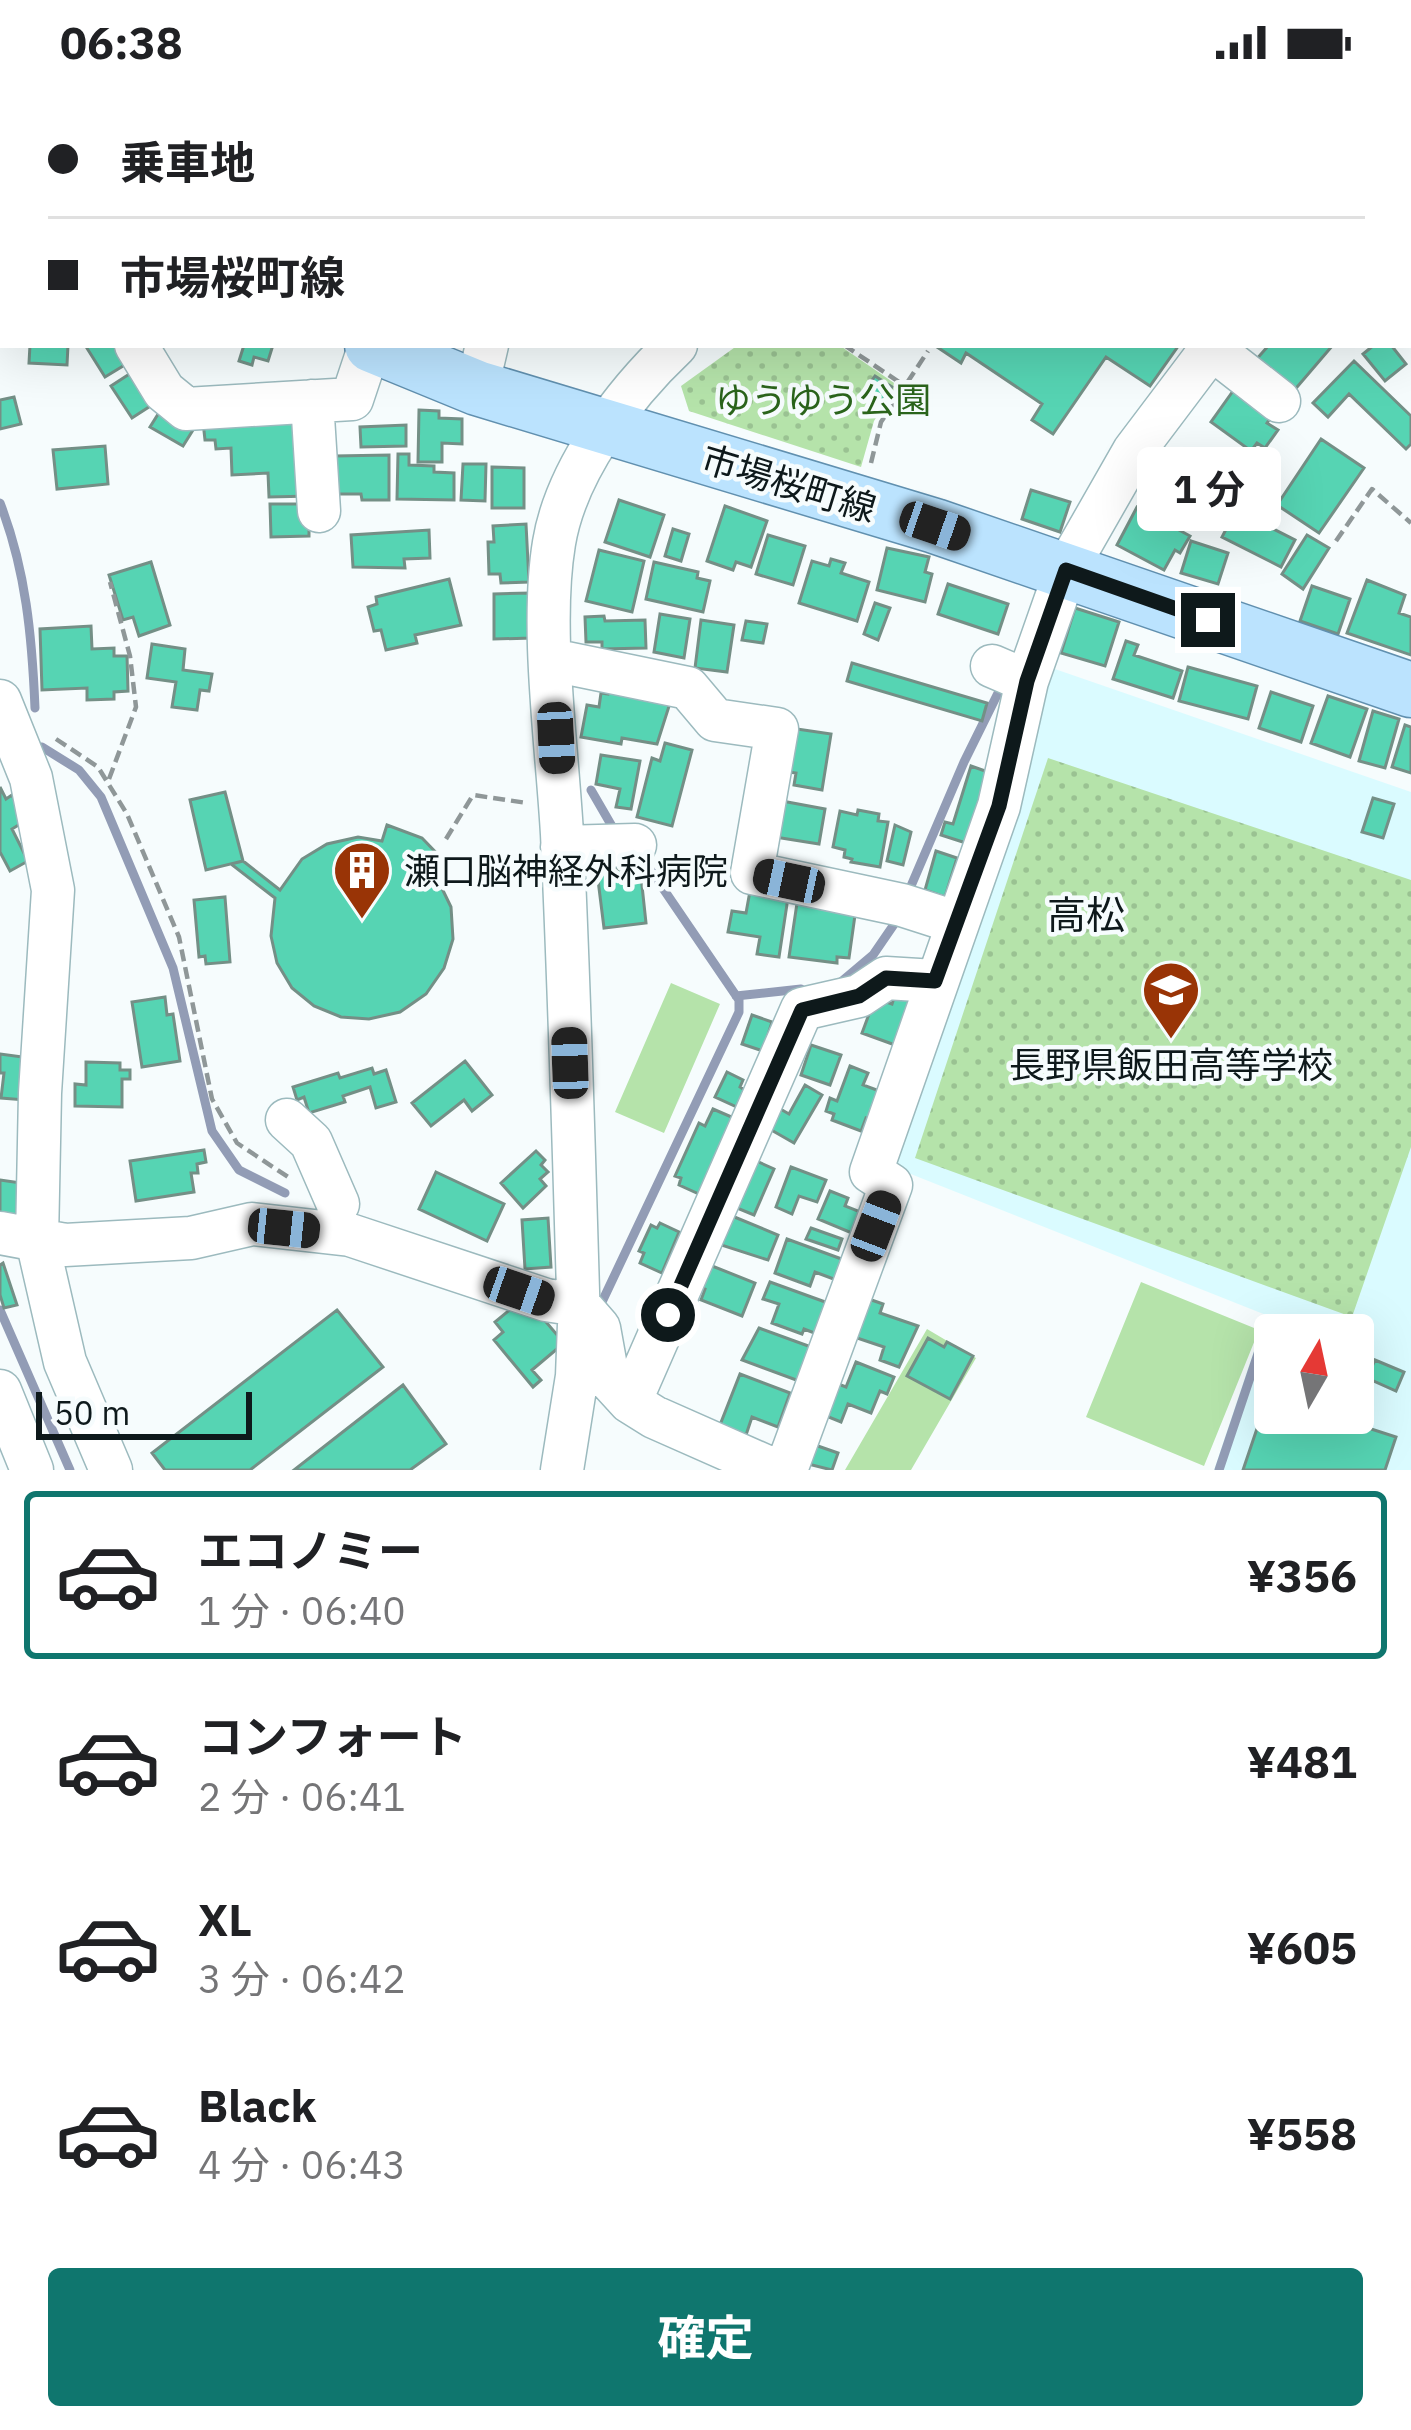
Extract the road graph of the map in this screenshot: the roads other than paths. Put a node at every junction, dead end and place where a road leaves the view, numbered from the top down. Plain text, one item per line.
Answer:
1 (138, 348) edge
2 (370, 348) edge
3 (386, 348) edge
4 (673, 348) edge
5 (1211, 348) edge
6 (1213, 348) edge
7 (482, 367) edge
8 (312, 401) junction
9 (1279, 401) dead end
10 (608, 428) junction
11 (319, 511) dead end
12 (1066, 570) junction
13 (552, 660) junction
14 (1411, 690) edge
15 (2, 717) edge
16 (635, 844) dead end
17 (562, 847) junction
18 (956, 922) junction
19 (935, 981) junction
20 (287, 1120) dead end
21 (338, 1204) dead end
22 (19, 1236) edge
23 (579, 1305) junction
24 (0, 1391) edge
25 (630, 1402) junction
26 (32, 1470) edge
27 (111, 1470) edge
28 (562, 1470) edge
29 (775, 1470) edge
30 (786, 1470) edge

1 - 8 street
2 - 8 street
3 - 7 main road, 市場桜町線
4 - 10 street
5 - 12 street
6 - 9 street
7 - 10 main road, 市場桜町線
8 - 11 street
10 - 12 main road, 市場桜町線
10 - 13 street
12 - 14 main road, 市場桜町線
12 - 18 street
13 - 17 street
13 - 18 street
15 - 22 street
16 - 17 street
17 - 23 street
18 - 19 street
19 - 25 street
19 - 30 street
20 - 21 street
22 - 23 street
22 - 27 street
23 - 25 street
23 - 28 street
24 - 26 street
25 - 29 street

